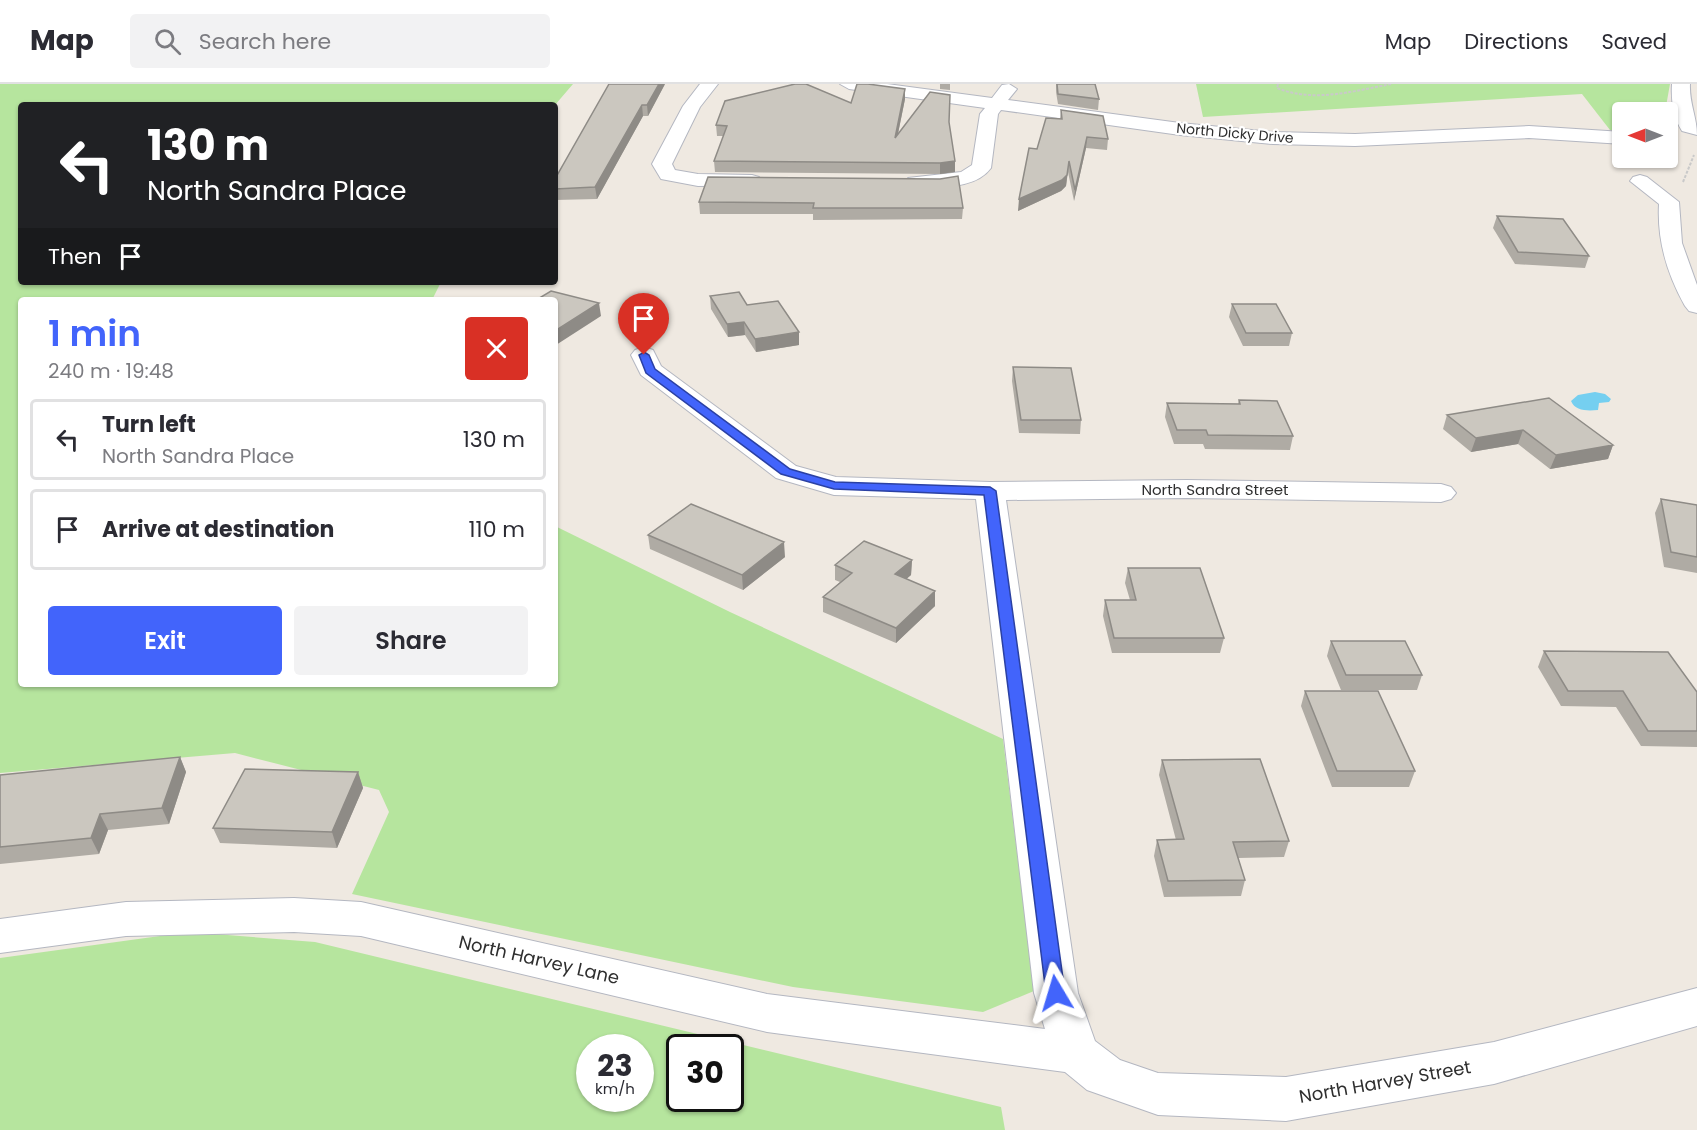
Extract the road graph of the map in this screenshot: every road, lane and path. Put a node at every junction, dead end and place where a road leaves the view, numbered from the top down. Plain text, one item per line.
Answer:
1 (709, 84) edge
2 (849, 84) edge
3 (1012, 84) edge
4 (1278, 84) edge
5 (1391, 84) edge
6 (1681, 84) edge
7 (997, 104) junction
8 (1697, 129) edge
9 (1612, 137) edge
10 (1678, 142) edge
11 (1697, 143) edge
12 (767, 181) edge
13 (1640, 181) dead end
14 (894, 182) edge
15 (1697, 306) edge
16 (644, 355) dead end
17 (990, 491) junction
18 (1441, 492) dead end
19 (0, 936) edge
20 (1697, 1006) edge
21 (1076, 1053) junction

1 - 12 street
2 - 7 street, North Dicky Drive
3 - 7 street
4 - 5 path
6 - 8 street
7 - 9 street, North Dicky Drive
7 - 14 street
10 - 11 street
13 - 15 street
16 - 17 street, North Sandra Street
17 - 18 street, North Sandra Street
17 - 21 street
19 - 21 street, North Harvey Lane
20 - 21 street, North Harvey Street

